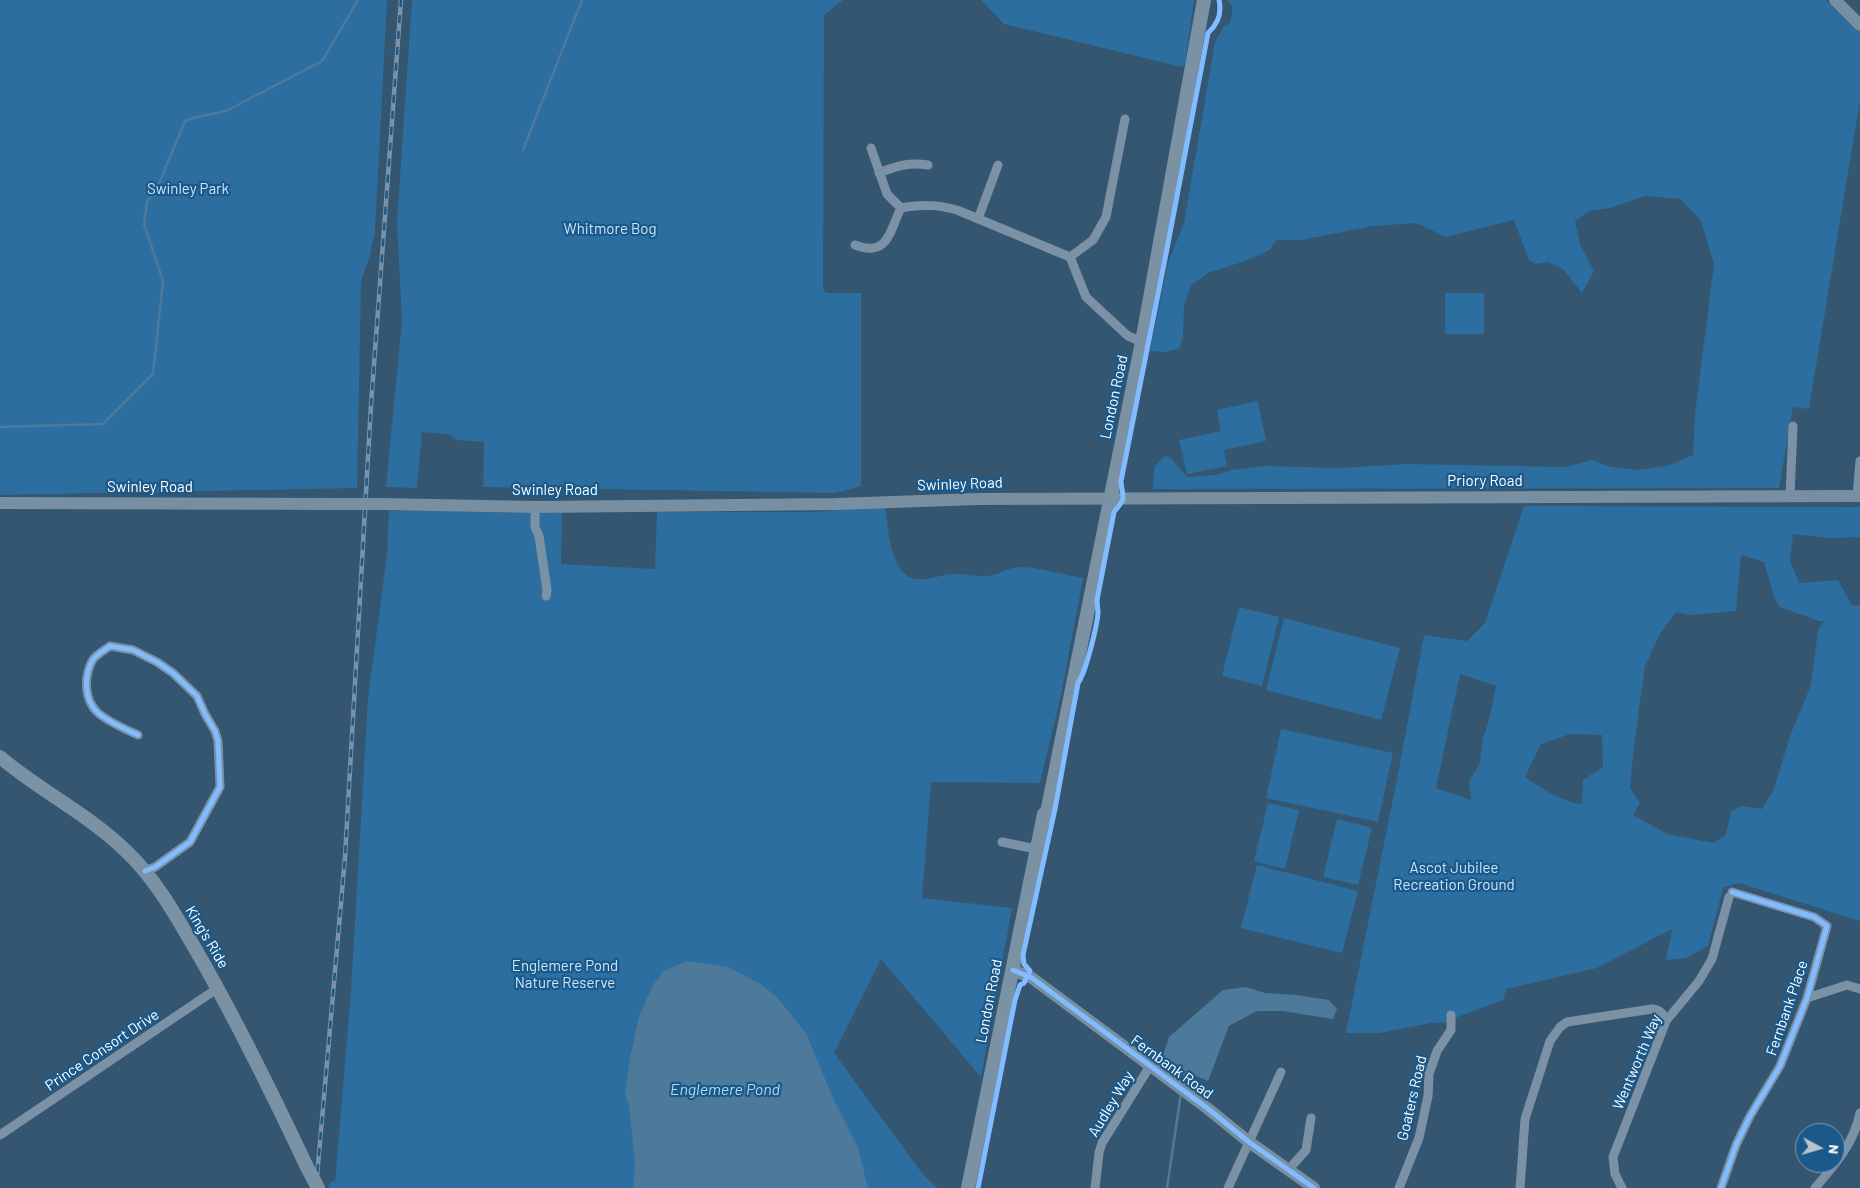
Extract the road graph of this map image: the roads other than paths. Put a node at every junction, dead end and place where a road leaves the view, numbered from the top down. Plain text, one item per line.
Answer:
1 (1204, 0) edge
2 (1834, 0) edge
3 (1860, 25) edge
4 (1125, 119) dead end
5 (871, 148) dead end
6 (928, 165) dead end
7 (998, 165) dead end
8 (879, 173) junction
9 (901, 208) junction
10 (978, 219) junction
11 (855, 245) dead end
12 (1070, 257) junction
13 (1142, 342) junction
14 (1793, 426) dead end
15 (1860, 461) edge
16 (1790, 496) junction
17 (1858, 496) edge
18 (1110, 498) junction
19 (0, 503) edge
20 (535, 507) junction
21 (546, 596) dead end
22 (138, 735) dead end
23 (0, 757) edge
24 (1002, 842) dead end
25 (1036, 849) junction
26 (145, 871) junction
27 (1730, 894) joint
28 (1012, 970) junction
29 (218, 988) junction
30 (1860, 989) edge
31 (1807, 998) junction
32 (1451, 1015) dead end
33 (1666, 1021) junction
34 (1150, 1066) junction
35 (1281, 1072) dead end
36 (1860, 1113) edge
37 (1312, 1118) dead end
38 (0, 1135) edge
39 (1249, 1142) junction
40 (1289, 1169) junction
41 (318, 1188) edge
42 (968, 1188) edge
43 (1096, 1188) edge
44 (1228, 1188) edge
45 (1314, 1188) edge
46 (1399, 1188) edge
47 (1520, 1188) edge
48 (1622, 1188) edge
49 (1721, 1188) edge
50 (1815, 1188) edge

1 - 13 main road, London Road
2 - 3 main road
4 - 12 street
5 - 8 street
6 - 8 street
7 - 10 street
8 - 9 street
9 - 10 street
9 - 11 street
10 - 12 street
12 - 13 street
13 - 18 main road, London Road
14 - 16 street
15 - 17 street
16 - 17 main road, Priory Road
16 - 18 main road, Priory Road
18 - 20 main road, Swinley Road
18 - 25 main road, London Road
19 - 20 main road, Swinley Road, bridge
20 - 21 street
22 - 26 street
23 - 26 main road, King's Ride
24 - 25 street
25 - 28 main road, London Road
26 - 29 main road, King's Ride
27 - 31 street, Fernbank Place
27 - 33 street, Wentworth Way
28 - 34 main road, Fernbank Road
28 - 42 main road, London Road
29 - 38 street, Prince Consort Drive
29 - 41 main road, King's Ride, bridge
30 - 31 street
31 - 49 street, Fernbank Place
32 - 46 street, Goaters Road
33 - 47 street
33 - 48 street, Wentworth Way
34 - 39 main road, Fernbank Road
34 - 43 street, Audley Way
35 - 39 street
36 - 50 street
37 - 40 street
39 - 40 main road, Fernbank Road
39 - 44 street
40 - 45 main road, Fernbank Road

